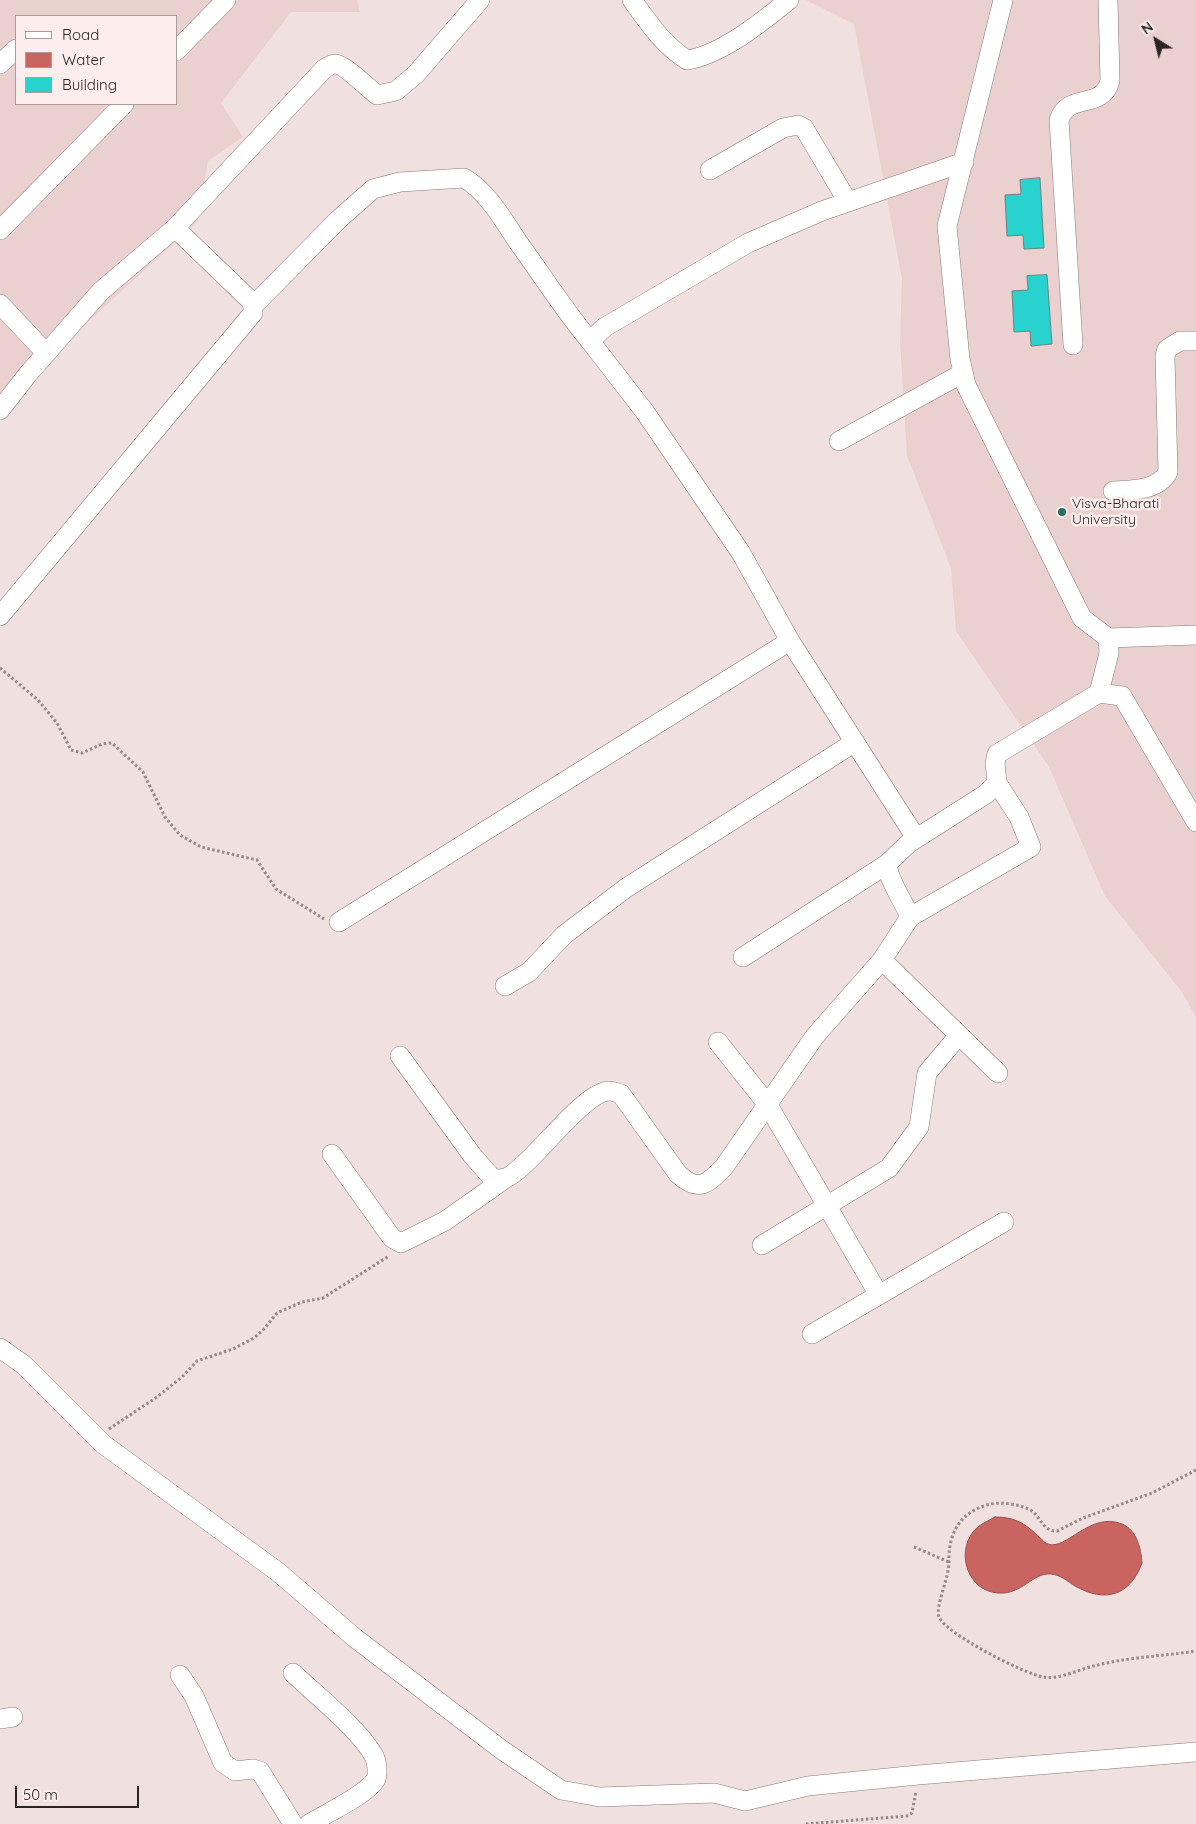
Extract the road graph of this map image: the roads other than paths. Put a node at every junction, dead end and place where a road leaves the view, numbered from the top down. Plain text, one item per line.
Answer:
1 (226, 0) edge
2 (480, 0) edge
3 (632, 0) edge
4 (1003, 0) edge
5 (1108, 0) edge
6 (782, 2) edge
7 (178, 48) edge
8 (15, 50) edge
9 (0, 64) edge
10 (123, 105) edge
11 (964, 162) junction
12 (710, 170) dead end
13 (848, 202) junction
14 (174, 228) junction
15 (0, 230) edge
16 (0, 304) edge
17 (254, 306) junction
18 (590, 341) junction
19 (1196, 341) edge
20 (1073, 345) dead end
21 (46, 353) junction
22 (963, 373) junction
23 (0, 410) edge
24 (839, 441) dead end
25 (1113, 491) dead end
26 (0, 616) edge
27 (1196, 635) edge
28 (1108, 638) junction
29 (790, 641) junction
30 (1099, 693) junction
31 (854, 742) junction
32 (997, 783) junction
33 (1196, 822) edge
34 (916, 838) junction
35 (887, 864) junction
36 (910, 917) junction
37 (339, 922) road end
38 (743, 957) dead end
39 (882, 960) junction
40 (505, 986) dead end
41 (959, 1035) junction
42 (718, 1042) dead end
43 (400, 1056) dead end
44 (998, 1073) dead end
45 (768, 1105) junction
46 (332, 1154) dead end
47 (506, 1178) junction
48 (826, 1208) junction
49 (1004, 1222) dead end
50 (762, 1245) dead end
51 (878, 1295) junction
52 (812, 1334) dead end
53 (0, 1348) edge
54 (293, 1673) dead end
55 (180, 1675) dead end
56 (1196, 1752) edge
57 (293, 1824) edge
58 (309, 1824) edge

1 - 7 street
2 - 14 street
3 - 6 street
4 - 11 street
5 - 20 street
8 - 9 street
10 - 15 street
11 - 13 street
11 - 22 street
12 - 13 street
13 - 18 street
14 - 17 street
14 - 21 street
16 - 21 street
17 - 18 street
17 - 26 street
18 - 29 street
19 - 25 street
21 - 23 street
22 - 24 street
22 - 28 street
27 - 28 street
28 - 30 street
29 - 31 street
29 - 37 street
30 - 32 street
30 - 33 street
31 - 34 street
31 - 40 street
32 - 34 street
32 - 36 street
34 - 35 street
35 - 36 street
35 - 38 street
36 - 39 street
39 - 41 street
39 - 45 street
41 - 44 street
41 - 48 street
42 - 45 street
43 - 47 street
45 - 47 street
45 - 48 street
46 - 47 street
48 - 50 street
48 - 51 street
49 - 51 street
51 - 52 street
53 - 56 street
54 - 58 street
55 - 57 street

